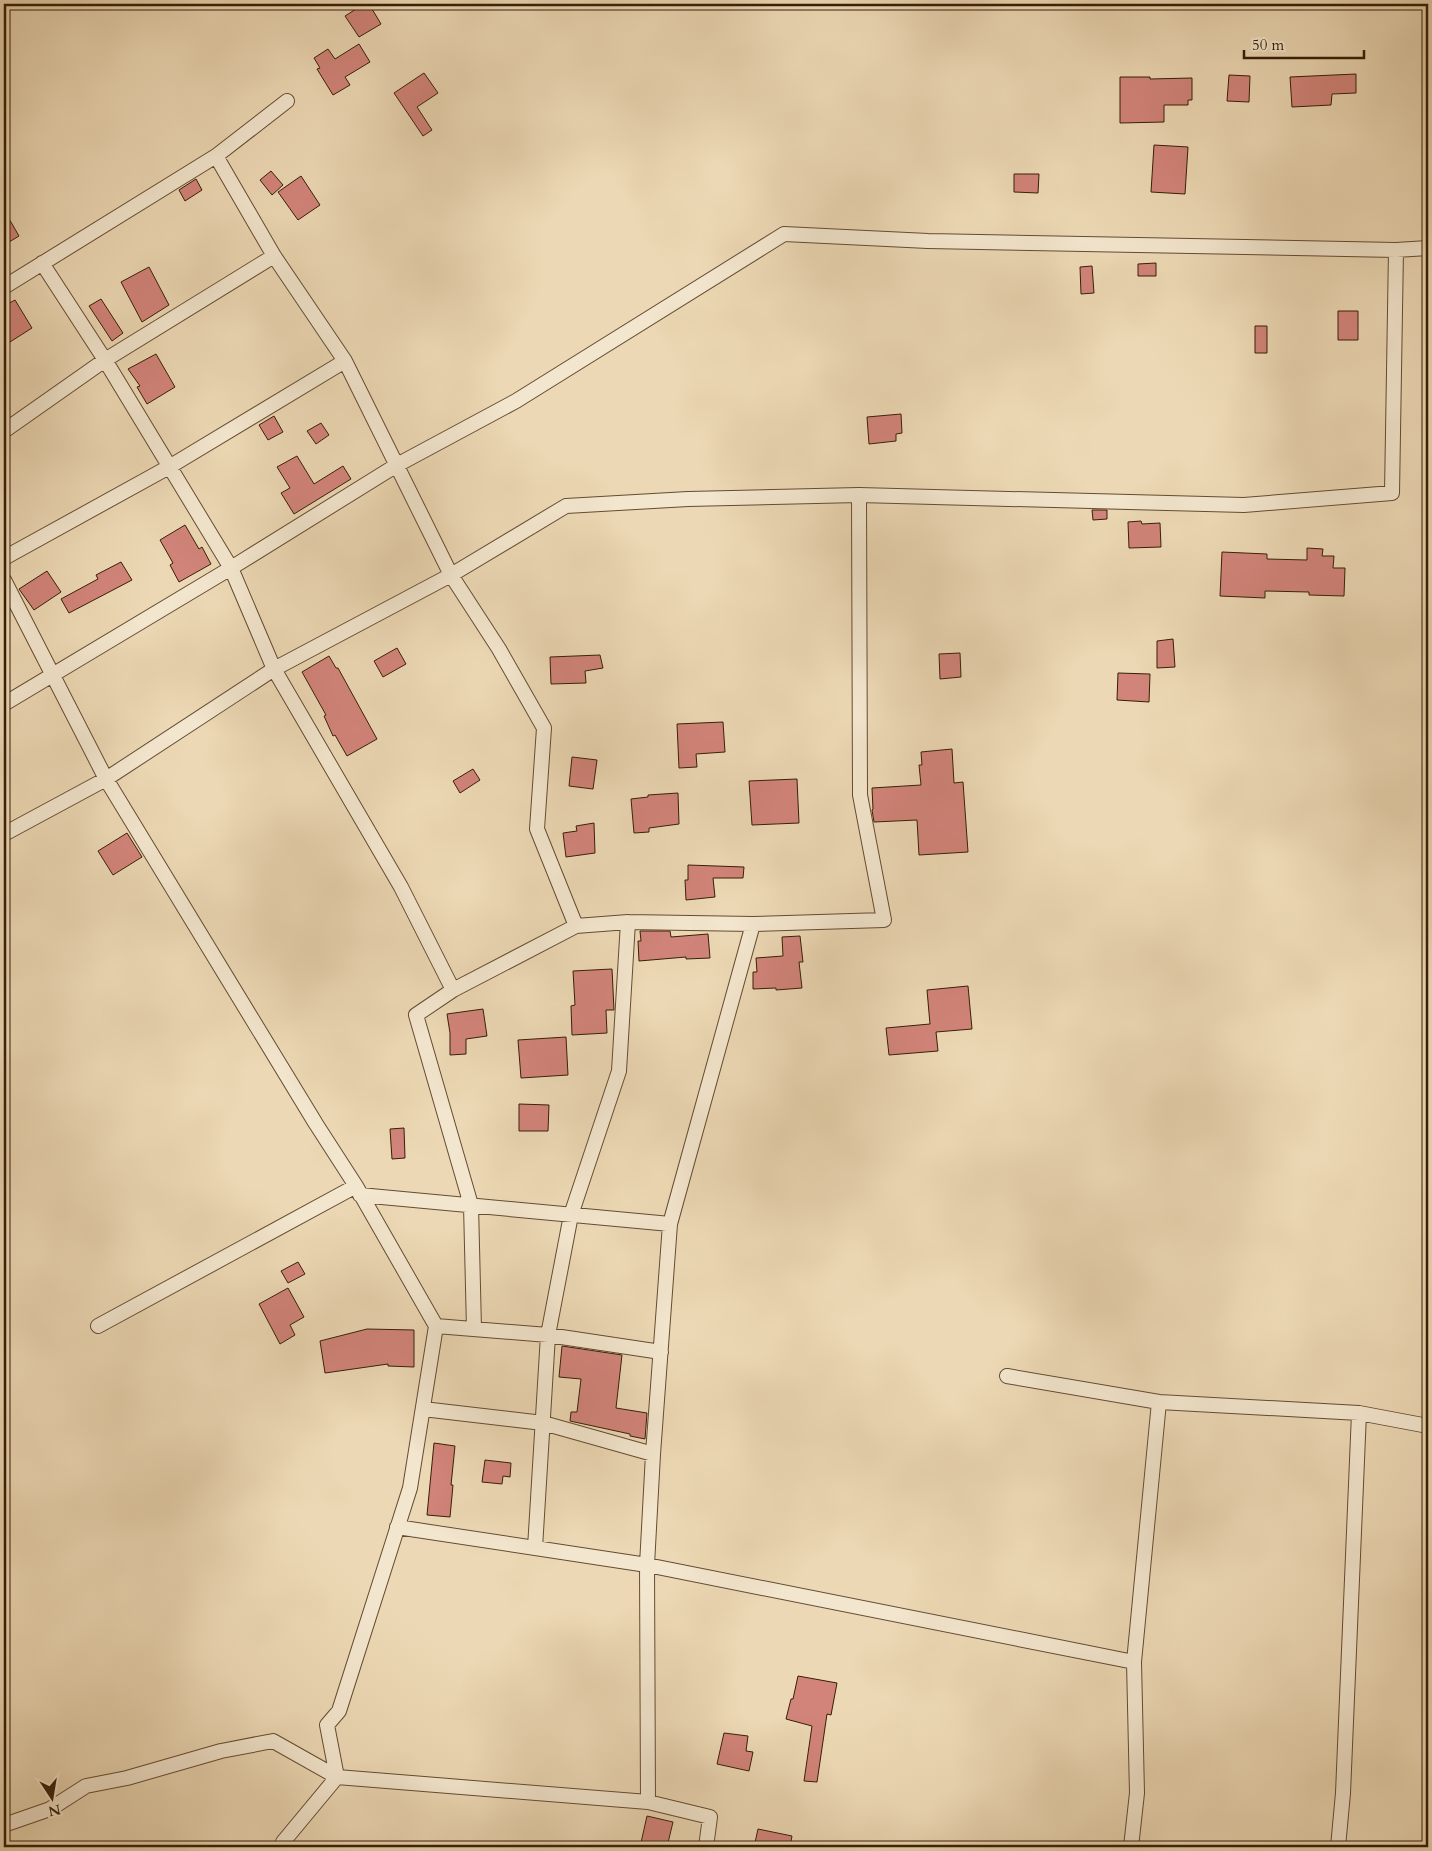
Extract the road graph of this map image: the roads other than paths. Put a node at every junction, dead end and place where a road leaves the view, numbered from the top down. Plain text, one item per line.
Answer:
1 (287, 101) dead end
2 (216, 156) junction
3 (1428, 248) edge
4 (1396, 250) junction
5 (274, 256) junction
6 (42, 263) junction
7 (4, 287) edge
8 (104, 360) junction
9 (345, 361) junction
10 (4, 431) edge
11 (396, 465) junction
12 (169, 467) junction
13 (859, 495) junction
14 (4, 558) edge
15 (231, 568) junction
16 (451, 576) junction
17 (4, 580) edge
18 (274, 669) junction
19 (52, 676) junction
20 (4, 704) edge
21 (106, 779) junction
22 (4, 834) edge
23 (628, 922) junction
24 (753, 924) junction
25 (576, 926) junction
26 (453, 990) junction
27 (358, 1191) junction
28 (471, 1206) junction
29 (571, 1215) junction
30 (670, 1224) junction
31 (98, 1326) dead end
32 (436, 1326) junction
33 (474, 1329) junction
34 (548, 1335) junction
35 (661, 1352) junction
36 (1007, 1376) dead end
37 (1159, 1402) junction
38 (423, 1409) junction
39 (1359, 1413) junction
40 (543, 1423) junction
41 (1428, 1426) edge
42 (653, 1454) junction
43 (397, 1527) junction
44 (536, 1548) junction
45 (647, 1565) junction
46 (1134, 1662) junction
47 (337, 1777) junction
48 (648, 1802) junction
49 (4, 1825) edge
50 (283, 1847) edge
51 (706, 1847) edge
52 (1131, 1847) edge
53 (1338, 1847) edge

1 - 2 street
2 - 5 street
2 - 6 street
3 - 4 street
4 - 11 street
4 - 13 street
5 - 8 street
5 - 9 street
6 - 7 street
6 - 8 street
8 - 10 street
8 - 12 street
9 - 11 street
9 - 12 street
11 - 15 street
11 - 16 street
12 - 14 street
12 - 15 street
13 - 16 street
13 - 24 street
15 - 18 street
15 - 19 street
16 - 18 street
16 - 25 street
17 - 19 street
18 - 21 street
18 - 26 street
19 - 20 street
19 - 21 street
21 - 22 street
21 - 27 street
23 - 24 street
23 - 25 street
23 - 29 street
24 - 30 street
25 - 26 street
26 - 28 street
27 - 28 street
27 - 31 street
27 - 32 street
28 - 29 street
28 - 33 street
29 - 30 street
29 - 34 street
30 - 35 street
32 - 33 street
32 - 38 street
33 - 34 street
34 - 35 street
34 - 40 street
35 - 42 street
36 - 37 street
37 - 39 street
37 - 46 street
38 - 40 street
38 - 43 street
39 - 41 street
39 - 53 street
40 - 42 street
40 - 44 street
42 - 45 street
43 - 44 street
43 - 47 street
44 - 45 street
45 - 46 street
45 - 48 street
46 - 52 street
47 - 48 street
47 - 49 street
47 - 50 street
48 - 51 street

